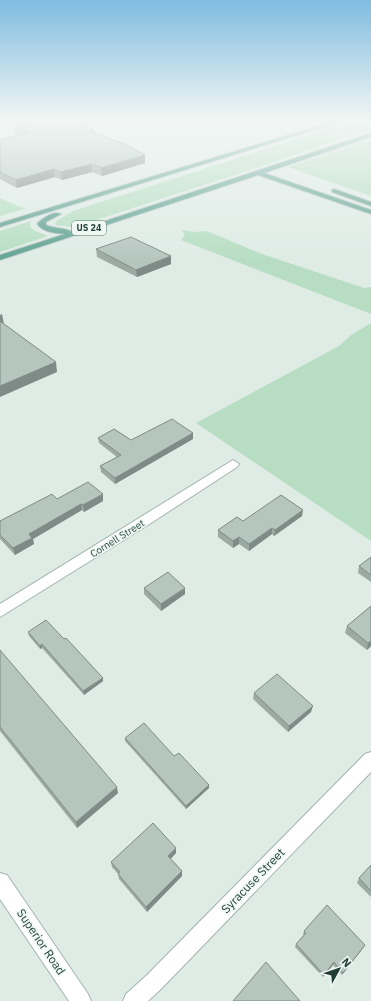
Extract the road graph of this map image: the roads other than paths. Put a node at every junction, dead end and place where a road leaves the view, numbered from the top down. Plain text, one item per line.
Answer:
1 (187, 168) edge
2 (189, 168) edge
3 (269, 168) joint
4 (256, 172) junction
5 (280, 172) dead end
6 (325, 188) dead end
7 (371, 204) edge
8 (371, 212) edge
9 (0, 225) edge
10 (78, 232) junction
11 (0, 258) edge
12 (233, 464) dead end
13 (0, 610) edge
14 (371, 760) edge
15 (0, 882) edge
16 (82, 1001) edge
17 (133, 1001) edge

1 - 9 main road
2 - 10 main road
3 - 4 main road, US 24
3 - 5 main road
4 - 8 main road
4 - 10 main road, US 24
6 - 7 main road
10 - 11 main road, US 24
12 - 13 street, Cornell Street
14 - 17 street, Syracuse Street
15 - 16 street, Superior Road

